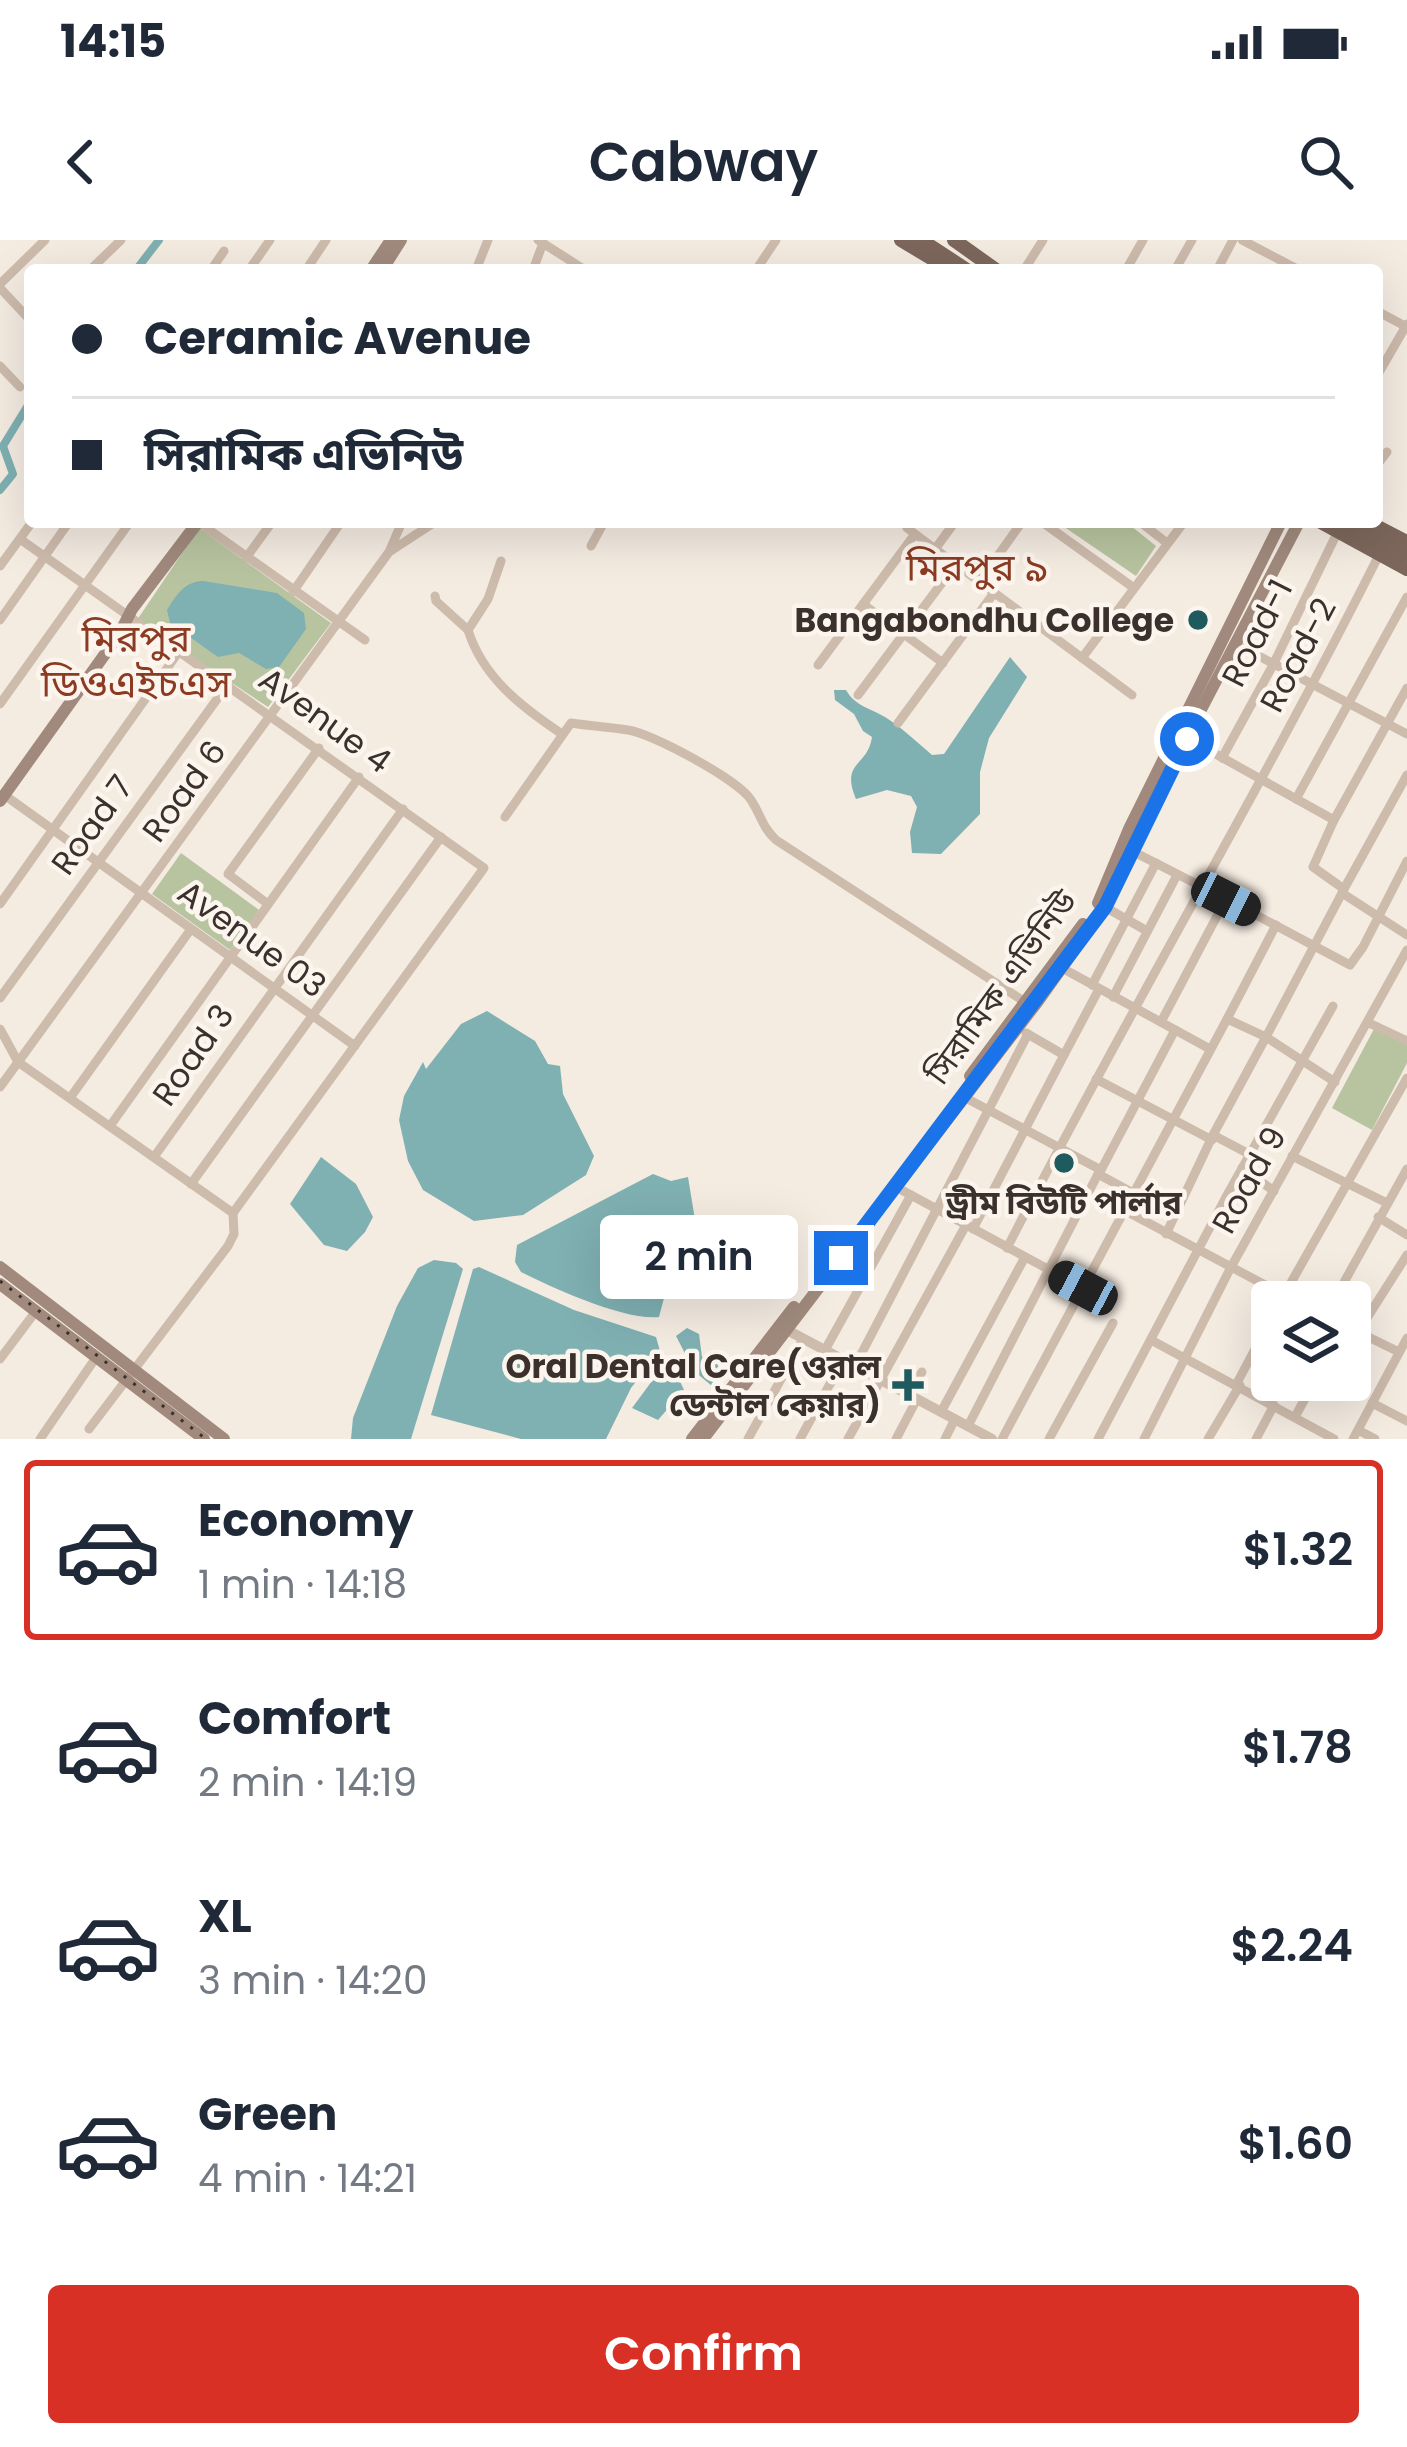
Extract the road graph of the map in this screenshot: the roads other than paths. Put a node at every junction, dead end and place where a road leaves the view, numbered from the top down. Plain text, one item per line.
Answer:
1 (45, 240) edge
2 (121, 240) edge
3 (901, 240) edge
4 (921, 240) edge
5 (938, 240) edge
6 (953, 240) edge
7 (1238, 240) edge
8 (541, 242) edge
9 (224, 251) dead end
10 (96, 264) edge
11 (215, 264) edge
12 (576, 264) edge
13 (941, 264) edge
14 (958, 264) edge
15 (973, 264) edge
16 (987, 264) edge
17 (1287, 264) edge
18 (0, 286) edge
19 (24, 313) edge
20 (1406, 325) edge
21 (1383, 365) edge
22 (0, 367) edge
23 (20, 387) dead end
24 (1387, 452) dead end
25 (1383, 457) edge
26 (28, 528) edge
27 (65, 528) edge
28 (126, 528) edge
29 (194, 528) edge
30 (206, 528) edge
31 (268, 528) edge
32 (337, 528) edge
33 (399, 528) edge
34 (426, 528) edge
35 (601, 528) edge
36 (950, 528) edge
37 (1018, 528) edge
38 (1050, 528) edge
39 (1147, 528) edge
40 (1179, 528) edge
41 (1278, 528) edge
42 (1296, 528) edge
43 (1339, 528) edge
44 (1343, 528) edge
45 (1346, 528) edge
46 (1365, 528) edge
47 (1377, 528) edge
48 (20, 538) junction
49 (1166, 543) junction
50 (591, 546) dead end
51 (934, 548) junction
52 (1407, 548) edge
53 (389, 552) junction
54 (1380, 554) junction
55 (45, 557) junction
56 (246, 558) junction
57 (501, 561) dead end
58 (956, 564) junction
59 (0, 566) edge
60 (1407, 569) edge
61 (979, 582) junction
62 (85, 586) junction
63 (1134, 588) junction
64 (293, 592) junction
65 (994, 593) junction
66 (435, 596) dead end
67 (1407, 597) edge
68 (863, 604) junction
69 (131, 618) junction
70 (0, 620) edge
71 (338, 622) junction
72 (468, 631) junction
73 (903, 634) junction
74 (365, 640) dead end
75 (1234, 643) junction
76 (180, 650) junction
77 (1082, 658) junction
78 (943, 663) junction
79 (818, 664) dead end
80 (1274, 665) junction
81 (228, 684) junction
82 (1313, 687) junction
83 (1407, 688) edge
84 (858, 695) dead end
85 (1132, 695) dead end
86 (1348, 701) junction
87 (0, 704) edge
88 (274, 715) junction
89 (898, 723) dead end
90 (1388, 724) junction
91 (562, 734) junction
92 (1407, 734) edge
93 (1187, 739) junction
94 (320, 748) junction
95 (1222, 758) junction
96 (1407, 775) edge
97 (359, 777) junction
98 (1262, 780) junction
99 (2, 796) edge
100 (1296, 799) junction
101 (403, 809) junction
102 (505, 817) dead end
103 (1334, 820) junction
104 (52, 830) junction
105 (441, 837) junction
106 (1132, 850) junction
107 (1407, 861) edge
108 (98, 862) junction
109 (1156, 863) junction
110 (1177, 875) junction
111 (1203, 889) junction
112 (1343, 891) junction
113 (142, 894) junction
114 (1226, 899) junction
115 (0, 904) edge
116 (268, 904) junction
117 (1105, 907) junction
118 (1378, 914) junction
119 (1128, 919) junction
120 (1276, 925) junction
121 (191, 929) junction
122 (1148, 931) junction
123 (1407, 935) edge
124 (1314, 946) junction
125 (1407, 950) edge
126 (230, 956) junction
127 (1062, 968) junction
128 (1095, 987) junction
129 (274, 988) junction
130 (1113, 997) junction
131 (0, 998) edge
132 (1032, 1001) junction
133 (1333, 1006) dead end
134 (1137, 1009) junction
135 (312, 1015) junction
136 (1227, 1019) junction
137 (1161, 1022) junction
138 (1369, 1023) junction
139 (0, 1029) edge
140 (1175, 1030) junction
141 (1023, 1031) junction
142 (1266, 1037) junction
143 (1407, 1041) edge
144 (355, 1046) junction
145 (1210, 1049) junction
146 (1064, 1055) junction
147 (1302, 1060) junction
148 (18, 1062) junction
149 (1096, 1078) junction
150 (1407, 1078) edge
151 (1335, 1082) junction
152 (0, 1087) edge
153 (964, 1097) junction
154 (70, 1098) junction
155 (1136, 1102) junction
156 (986, 1108) junction
157 (1172, 1119) junction
158 (110, 1126) junction
159 (1024, 1129) junction
160 (1212, 1137) junction
161 (1059, 1148) junction
162 (1249, 1154) junction
163 (1292, 1156) junction
164 (154, 1157) junction
165 (1242, 1168) junction
166 (1407, 1169) edge
167 (1100, 1172) junction
168 (1350, 1181) junction
169 (191, 1184) junction
170 (896, 1187) junction
171 (1274, 1191) junction
172 (1395, 1191) junction
173 (1132, 1193) junction
174 (911, 1196) junction
175 (1407, 1197) edge
176 (1388, 1203) junction
177 (937, 1209) junction
178 (1124, 1210) junction
179 (233, 1213) junction
180 (1378, 1217) junction
181 (969, 1227) junction
182 (1166, 1234) junction
183 (1407, 1235) edge
184 (1007, 1248) junction
185 (1197, 1251) junction
186 (1407, 1255) edge
187 (1025, 1257) junction
188 (0, 1267) edge
189 (1046, 1269) junction
190 (1230, 1269) junction
191 (1251, 1281) edge
192 (1292, 1281) edge
193 (1344, 1281) edge
194 (0, 1284) edge
195 (1083, 1288) junction
196 (1371, 1306) edge
197 (36, 1311) junction
198 (1113, 1323) dead end
199 (787, 1330) junction
200 (1371, 1338) edge
201 (1407, 1338) edge
202 (803, 1339) junction
203 (1151, 1340) junction
204 (825, 1350) junction
205 (1399, 1352) junction
206 (97, 1356) junction
207 (1184, 1357) junction
208 (0, 1359) edge
209 (843, 1360) junction
210 (1251, 1360) edge
211 (855, 1366) junction
212 (922, 1372) dead end
213 (131, 1376) junction
214 (880, 1380) junction
215 (1239, 1384) junction
216 (911, 1396) junction
217 (1304, 1401) edge
218 (1372, 1403) junction
219 (1274, 1405) junction
220 (941, 1412) junction
221 (1295, 1417) junction
222 (955, 1420) junction
223 (1407, 1421) edge
224 (968, 1426) junction
225 (1311, 1426) junction
226 (89, 1429) dead end
227 (1355, 1434) edge
228 (711, 1437) edge
229 (40, 1439) edge
230 (204, 1439) edge
231 (224, 1439) edge
232 (692, 1439) edge
233 (748, 1439) edge
234 (800, 1439) edge
235 (848, 1439) edge
236 (896, 1439) edge
237 (944, 1439) edge
238 (990, 1439) edge
239 (1002, 1439) edge
240 (1049, 1439) edge
241 (1098, 1439) edge
242 (1144, 1439) edge
243 (1208, 1439) edge
244 (1256, 1439) edge
245 (1304, 1439) edge
246 (1334, 1439) edge
247 (1375, 1439) edge

1 - 18 street
2 - 10 street
3 - 13 main road
4 - 14 main road
5 - 15 main road
6 - 16 main road
7 - 17 street
8 - 12 street
9 - 11 street
18 - 19 street
20 - 21 street
22 - 23 street
24 - 25 street
26 - 48 street
27 - 55 street
28 - 62 street
29 - 69 main road
30 - 56 street
31 - 56 street
32 - 64 street
33 - 53 street, Road 6
34 - 53 street
35 - 50 street
36 - 51 street
37 - 61 street
38 - 63 street
39 - 49 street
40 - 49 street
41 - 132 main road, সিরামিক এভিনিউ
42 - 75 main road
43 - 80 street, Road-1
44 - 54 main road
45 - 52 main road
46 - 52 main road
47 - 52 main road
48 - 55 street, Avenue 4
48 - 59 street
49 - 63 street
51 - 58 street
51 - 68 street
53 - 71 street, Road 6
54 - 60 main road
54 - 82 street, Road-2
55 - 62 street, Avenue 4
55 - 70 street
56 - 64 street
57 - 72 street
58 - 61 street
58 - 73 street
61 - 65 street
62 - 69 street, Avenue 4
62 - 87 street
63 - 77 street
64 - 71 street
65 - 77 street
65 - 78 street
66 - 72 street
67 - 86 street
68 - 73 street
68 - 79 street
69 - 76 street, Avenue 4
69 - 99 main road
71 - 74 street
71 - 88 street, Road 6
72 - 91 street
73 - 78 street
73 - 84 street
75 - 80 street
75 - 93 main road
76 - 81 street, Avenue 4
76 - 104 street
77 - 85 street
78 - 89 street
80 - 82 street
80 - 95 street, Road-1
81 - 88 street, Avenue 4
81 - 108 street, Road 7
82 - 86 street
82 - 98 street, Road-2
83 - 90 street
86 - 90 street
86 - 100 street
88 - 94 street, Avenue 4
88 - 113 street, Road 6
90 - 92 street
90 - 103 street
91 - 102 street
91 - 132 street
93 - 95 street
93 - 106 main road
94 - 97 street, Avenue 4
94 - 116 street
95 - 98 street
96 - 112 street
97 - 101 street, Avenue 4
97 - 116 street
98 - 100 street
98 - 111 street, Road-2
99 - 104 street, Avenue 03
100 - 103 street
101 - 105 street, Avenue 4
101 - 129 street, Road 3
103 - 112 street
104 - 108 street, Avenue 03
104 - 115 street
105 - 135 street
105 - 144 street, Avenue 4
106 - 109 street
106 - 117 main road
107 - 118 street
108 - 113 street, Avenue 03
108 - 131 street, Road 7
109 - 110 street
109 - 119 street
110 - 111 street
110 - 122 street
111 - 114 street
111 - 134 street, Road-2
112 - 118 street
112 - 124 street
113 - 121 street, Avenue 03
113 - 148 street, Road 6
114 - 120 street
114 - 137 street
116 - 126 street
117 - 119 street
117 - 127 main road
118 - 123 street
118 - 124 street
119 - 122 street
119 - 128 street
120 - 124 street
120 - 136 street
121 - 126 street, Avenue 03
121 - 154 street
122 - 130 street
124 - 142 street
125 - 138 street, Road 9
126 - 129 street, Avenue 03
126 - 158 street
127 - 128 street
127 - 132 main road
128 - 130 street
128 - 146 street
129 - 135 street, Avenue 03
129 - 164 street, Road 3
130 - 134 street
132 - 141 main road, সিরামিক এভিনিউ
132 - 232 main road, সিরামিক এভিনিউ
133 - 147 street
134 - 137 street
134 - 149 street, Road-2
135 - 144 street, Avenue 03
135 - 169 street
136 - 142 street
136 - 145 street
137 - 140 street
138 - 143 street
138 - 151 street, Road 9
139 - 148 street
140 - 145 street
140 - 155 street
141 - 146 street
141 - 153 main road, সিরামিক এভিনিউ
141 - 156 street
142 - 147 street
142 - 160 street
144 - 179 street
145 - 157 street
146 - 159 street
147 - 151 street
147 - 162 street
148 - 152 street, Road 6
148 - 154 street
149 - 155 street
149 - 161 street, Road-2
150 - 168 street
151 - 163 street, Road 9
153 - 156 street
153 - 170 main road, সিরামিক এভিনিউ
154 - 158 street
155 - 157 street
155 - 167 street
156 - 159 street
156 - 177 street
157 - 160 street
157 - 173 street
158 - 164 street
159 - 161 street
159 - 181 street
160 - 162 street
160 - 182 street
161 - 167 street
161 - 184 street, Road-2
162 - 165 street
163 - 168 street
163 - 171 street, Road 9
164 - 169 street
165 - 171 street
165 - 185 street
166 - 172 street
167 - 173 street
167 - 189 street
168 - 176 street
168 - 192 street
169 - 179 street
170 - 174 street
170 - 199 main road, সিরামিক এভিনিউ
171 - 190 street, Road 9
172 - 175 street
172 - 176 street
173 - 178 street
174 - 177 street
174 - 204 street
176 - 180 street
177 - 181 street
177 - 211 street
178 - 182 street
178 - 195 street
179 - 213 street
180 - 183 street
180 - 193 street
181 - 184 street
181 - 214 street
182 - 185 street
184 - 187 street
185 - 190 street
185 - 203 street
186 - 196 street
187 - 189 street
187 - 220 street
188 - 213 main road
189 - 195 street
189 - 224 street
190 - 191 street
190 - 207 street, Road 9
194 - 197 main road
195 - 239 street
197 - 206 main road
197 - 208 street
198 - 240 street
199 - 202 street
199 - 228 main road, সিরামিক এভিনিউ
200 - 205 street
201 - 205 street
202 - 204 street
202 - 233 street
203 - 207 street
203 - 241 street
204 - 209 street
205 - 218 street
206 - 213 main road
206 - 229 street
207 - 215 street
207 - 242 street, Road 9
209 - 211 street
209 - 234 street
210 - 215 street
211 - 214 street
212 - 216 street
213 - 226 street
213 - 230 main road
213 - 231 main road
214 - 216 street
214 - 235 street
215 - 219 street
215 - 243 street
216 - 220 street
216 - 236 street
217 - 221 street
218 - 223 street
218 - 227 street
219 - 221 street
219 - 244 street
220 - 222 street
221 - 225 street
222 - 224 street
222 - 237 street
224 - 238 street
225 - 245 street
225 - 246 street
227 - 247 street

